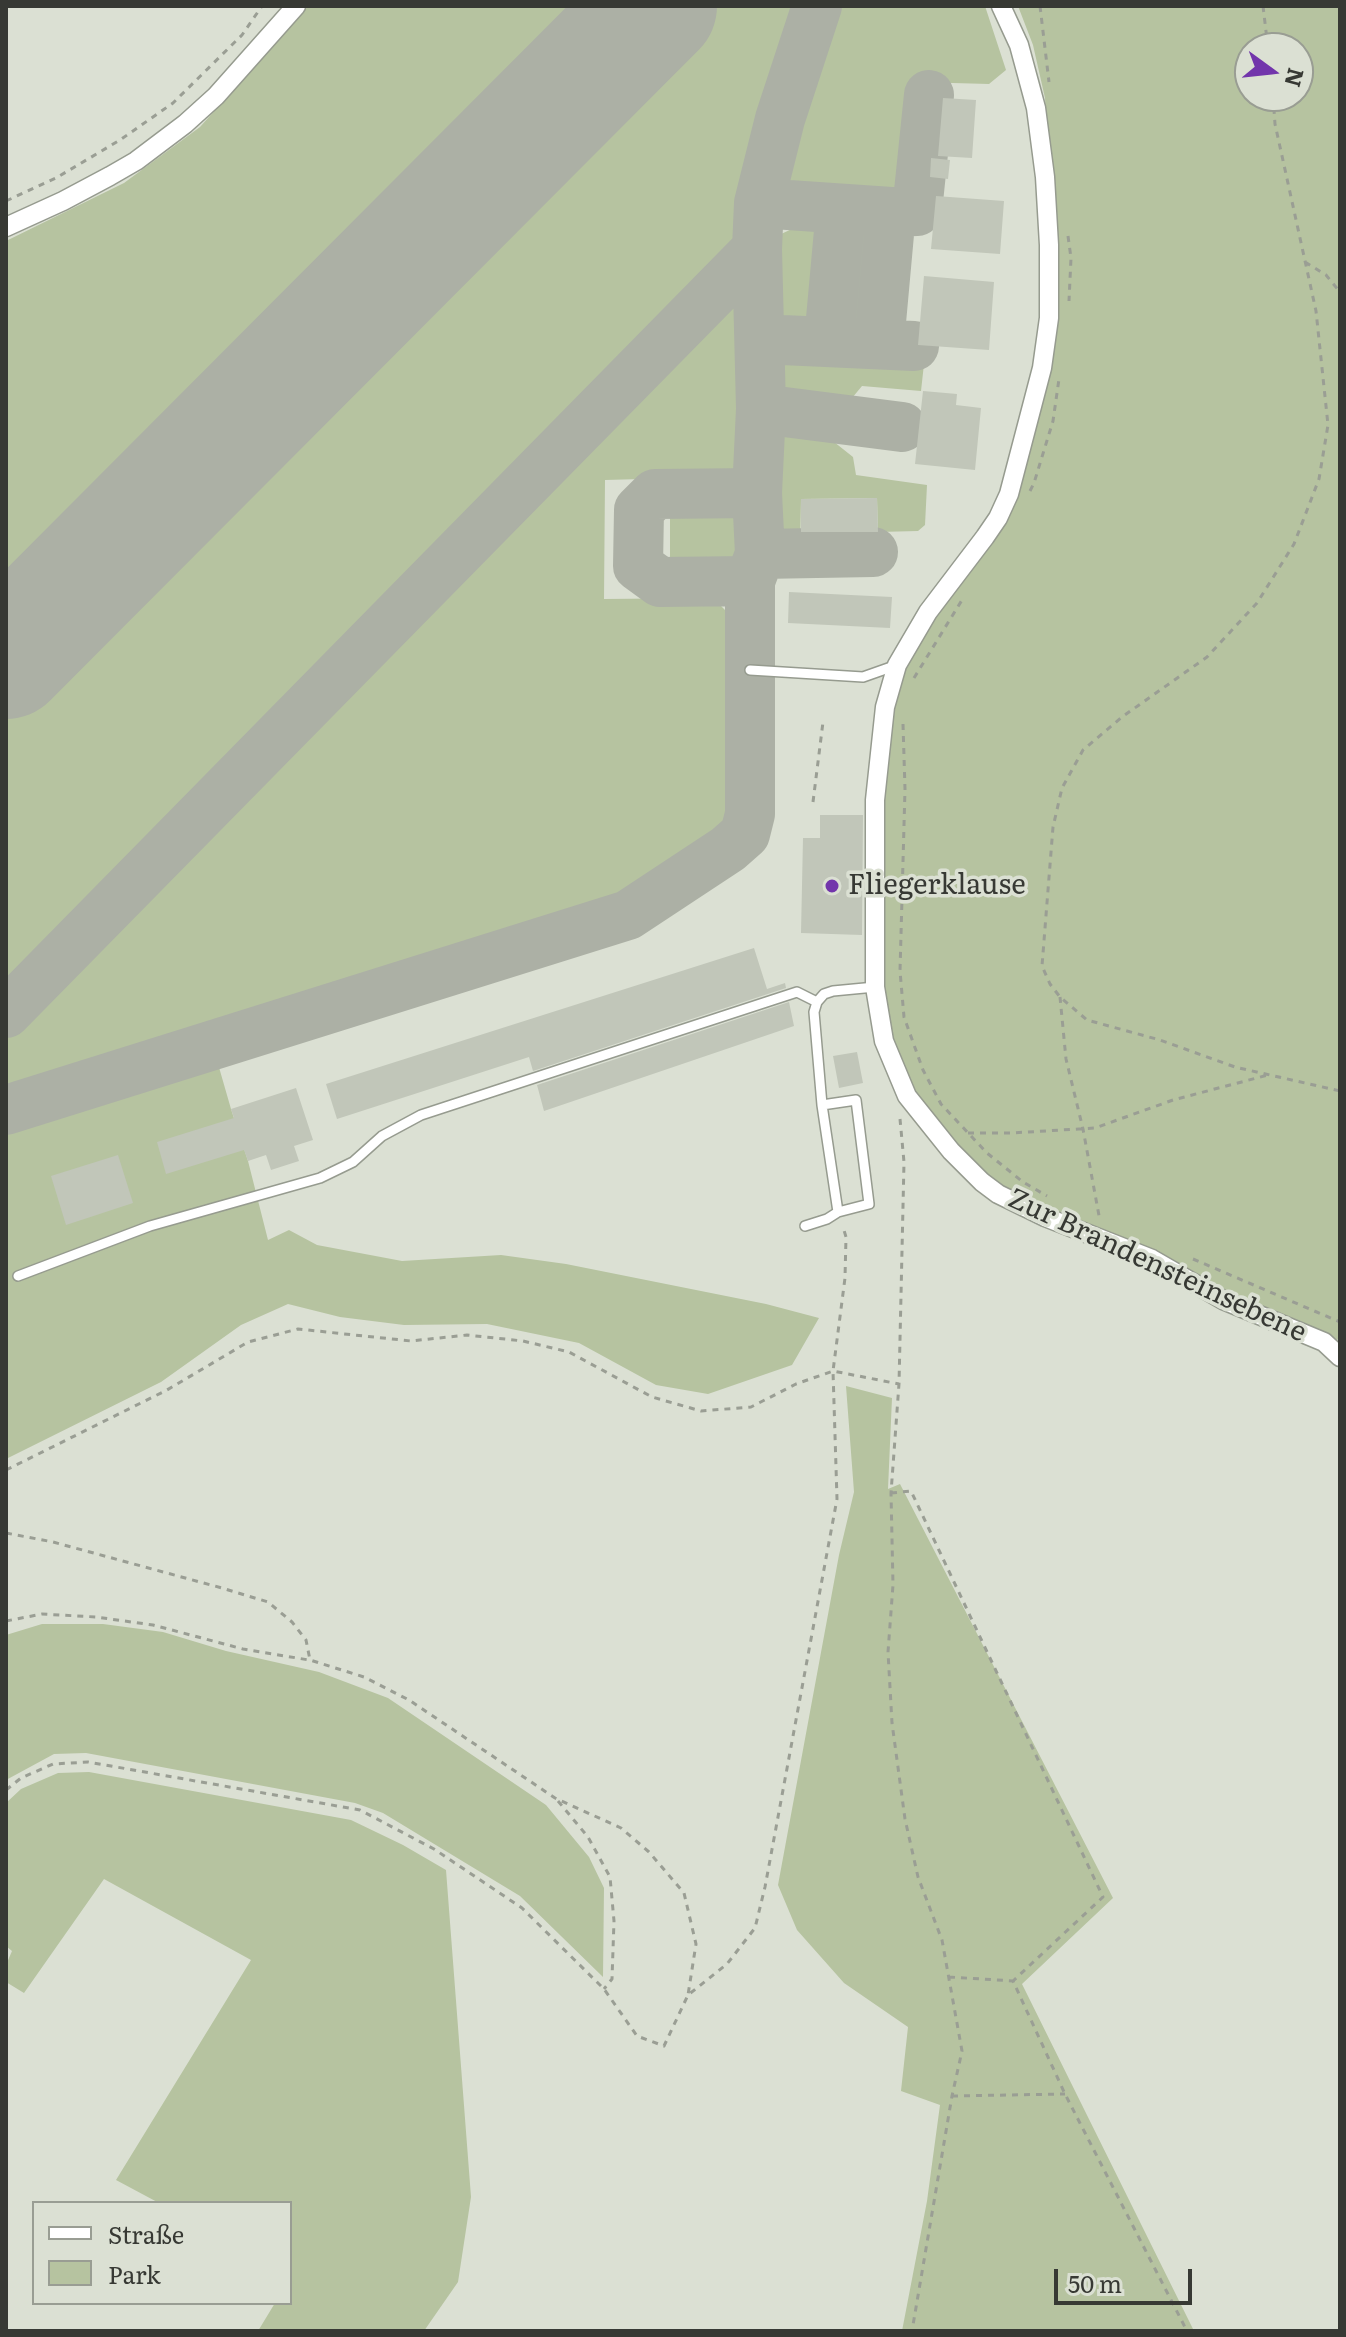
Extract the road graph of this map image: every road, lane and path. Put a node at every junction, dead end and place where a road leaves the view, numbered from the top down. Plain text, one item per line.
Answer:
1 (262, 6) edge
2 (296, 6) edge
3 (1001, 6) edge
4 (1040, 6) edge
5 (1263, 6) edge
6 (1266, 32) edge
7 (1050, 85) dead end
8 (1274, 112) edge
9 (6, 201) edge
10 (6, 227) edge
11 (1067, 227) dead end
12 (1305, 262) junction
13 (1340, 292) edge
14 (1069, 300) dead end
15 (1060, 375) dead end
16 (1026, 496) dead end
17 (969, 589) dead end
18 (897, 665) junction
19 (750, 670) dead end
20 (912, 682) dead end
21 (903, 715) dead end
22 (823, 722) dead end
23 (813, 802) dead end
24 (875, 987) junction
25 (1060, 997) junction
26 (817, 1002) junction
27 (1269, 1075) junction
28 (1340, 1091) edge
29 (822, 1105) junction
30 (900, 1116) dead end
31 (1083, 1129) junction
32 (968, 1133) junction
33 (1050, 1197) dead end
34 (838, 1212) junction
35 (1088, 1216) dead end
36 (805, 1226) dead end
37 (1100, 1229) junction
38 (1194, 1260) dead end
39 (18, 1276) dead end
40 (1340, 1322) edge
41 (1340, 1357) edge
42 (833, 1371) junction
43 (899, 1384) junction
44 (6, 1470) edge
45 (891, 1493) junction
46 (6, 1533) edge
47 (6, 1621) edge
48 (310, 1660) junction
49 (6, 1790) edge
50 (555, 1798) junction
51 (949, 1977) junction
52 (1013, 1981) junction
53 (604, 1989) junction
54 (688, 1995) junction
55 (1065, 2094) junction
56 (952, 2096) junction
57 (912, 2331) edge
58 (1187, 2331) edge

1 - 9 path
2 - 10 street
3 - 18 street, Zur Brandensteinsebene
4 - 7 path
5 - 6 path
8 - 12 path
11 - 14 path
12 - 13 path
12 - 25 path
15 - 16 path
17 - 20 path
18 - 19 lane
18 - 24 street, Zur Brandensteinsebene
21 - 32 path
22 - 23 path
24 - 26 lane
24 - 37 street, Zur Brandensteinsebene
25 - 27 path
25 - 31 path
26 - 29 lane
26 - 39 lane
27 - 28 path
27 - 31 path
29 - 34 lane
29 - 34 lane
30 - 43 path
31 - 32 path
31 - 37 path
32 - 33 path
34 - 36 lane
34 - 42 path
35 - 37 path
37 - 41 street, Zur Brandensteinsebene
38 - 40 path
42 - 43 path
42 - 44 path
42 - 54 path
43 - 45 path
45 - 51 path
45 - 52 path
46 - 48 path
47 - 48 path
48 - 50 path
49 - 53 path
50 - 53 path
50 - 54 path
51 - 52 path
51 - 56 path
52 - 55 path
53 - 54 path
55 - 56 path
55 - 58 path
56 - 57 path

